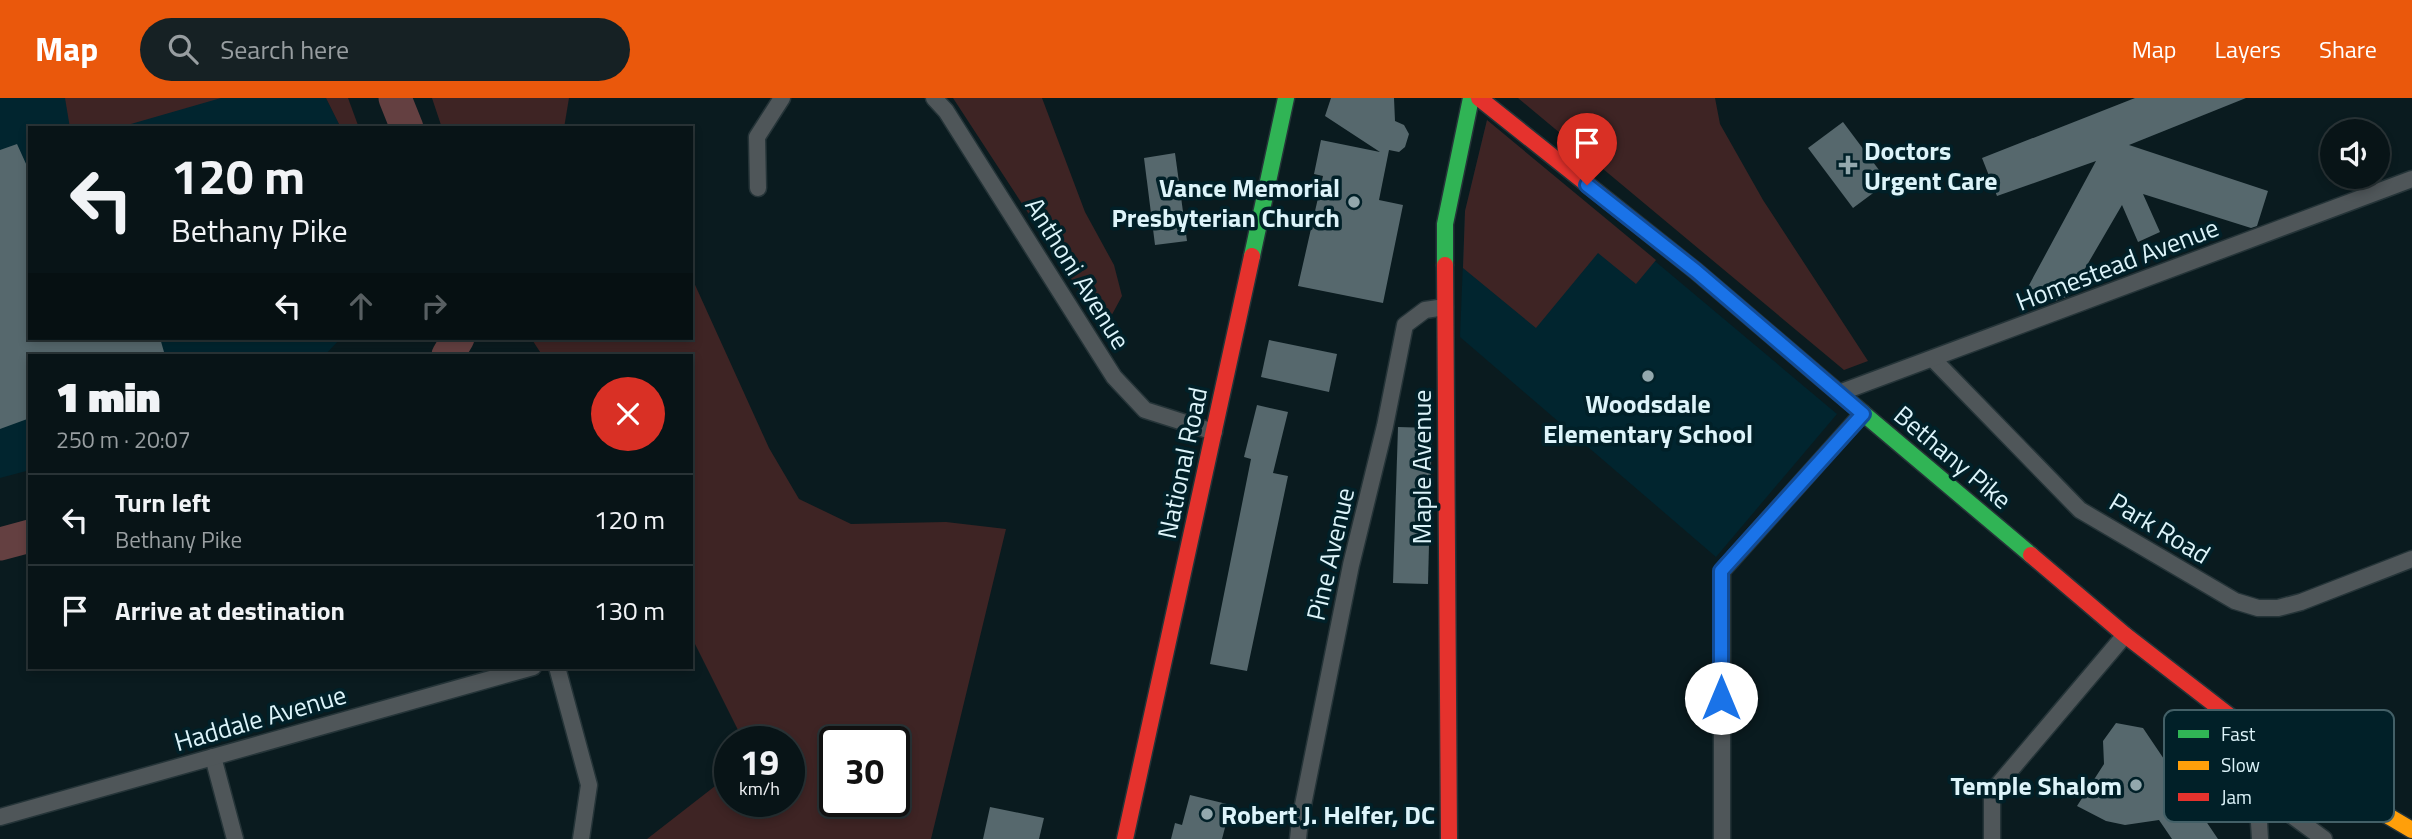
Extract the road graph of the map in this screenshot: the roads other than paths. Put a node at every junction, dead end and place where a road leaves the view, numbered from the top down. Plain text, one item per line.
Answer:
1 (782, 98) edge
2 (934, 98) edge
3 (1286, 98) edge
4 (1471, 98) edge
5 (1479, 98) edge
6 (2412, 179) edge
7 (758, 188) dead end
8 (1445, 307) junction
9 (1933, 359) junction
10 (1839, 393) junction
11 (1863, 414) junction
12 (1214, 432) junction
13 (2412, 559) edge
14 (2125, 635) junction
15 (526, 669) edge
16 (558, 669) edge
17 (2223, 710) edge
18 (213, 757) junction
19 (0, 817) edge
20 (2394, 819) edge
21 (2301, 822) edge
22 (2412, 830) edge
23 (235, 839) edge
24 (581, 839) edge
25 (1125, 839) edge
26 (1298, 839) edge
27 (1449, 839) edge
28 (1722, 839) edge
29 (1992, 839) edge
30 (2324, 839) edge

1 - 7 street
2 - 12 street, Anthoni Avenue
3 - 12 main road, National Road
4 - 8 main road, Maple Avenue
5 - 10 main road, Bethany Pike
6 - 9 street, Homestead Avenue
8 - 26 street, Pine Avenue
8 - 27 main road, Maple Avenue
9 - 10 street, Homestead Avenue
9 - 13 street, Park Road
10 - 11 main road, Bethany Pike
11 - 14 main road, Bethany Pike
11 - 28 street
12 - 25 main road, National Road
14 - 17 main road, Bethany Pike
14 - 29 street
15 - 18 street, Haddale Avenue
16 - 24 street
18 - 19 street, Haddale Avenue
18 - 23 street
20 - 22 main road, Bethany Pike
21 - 30 street

